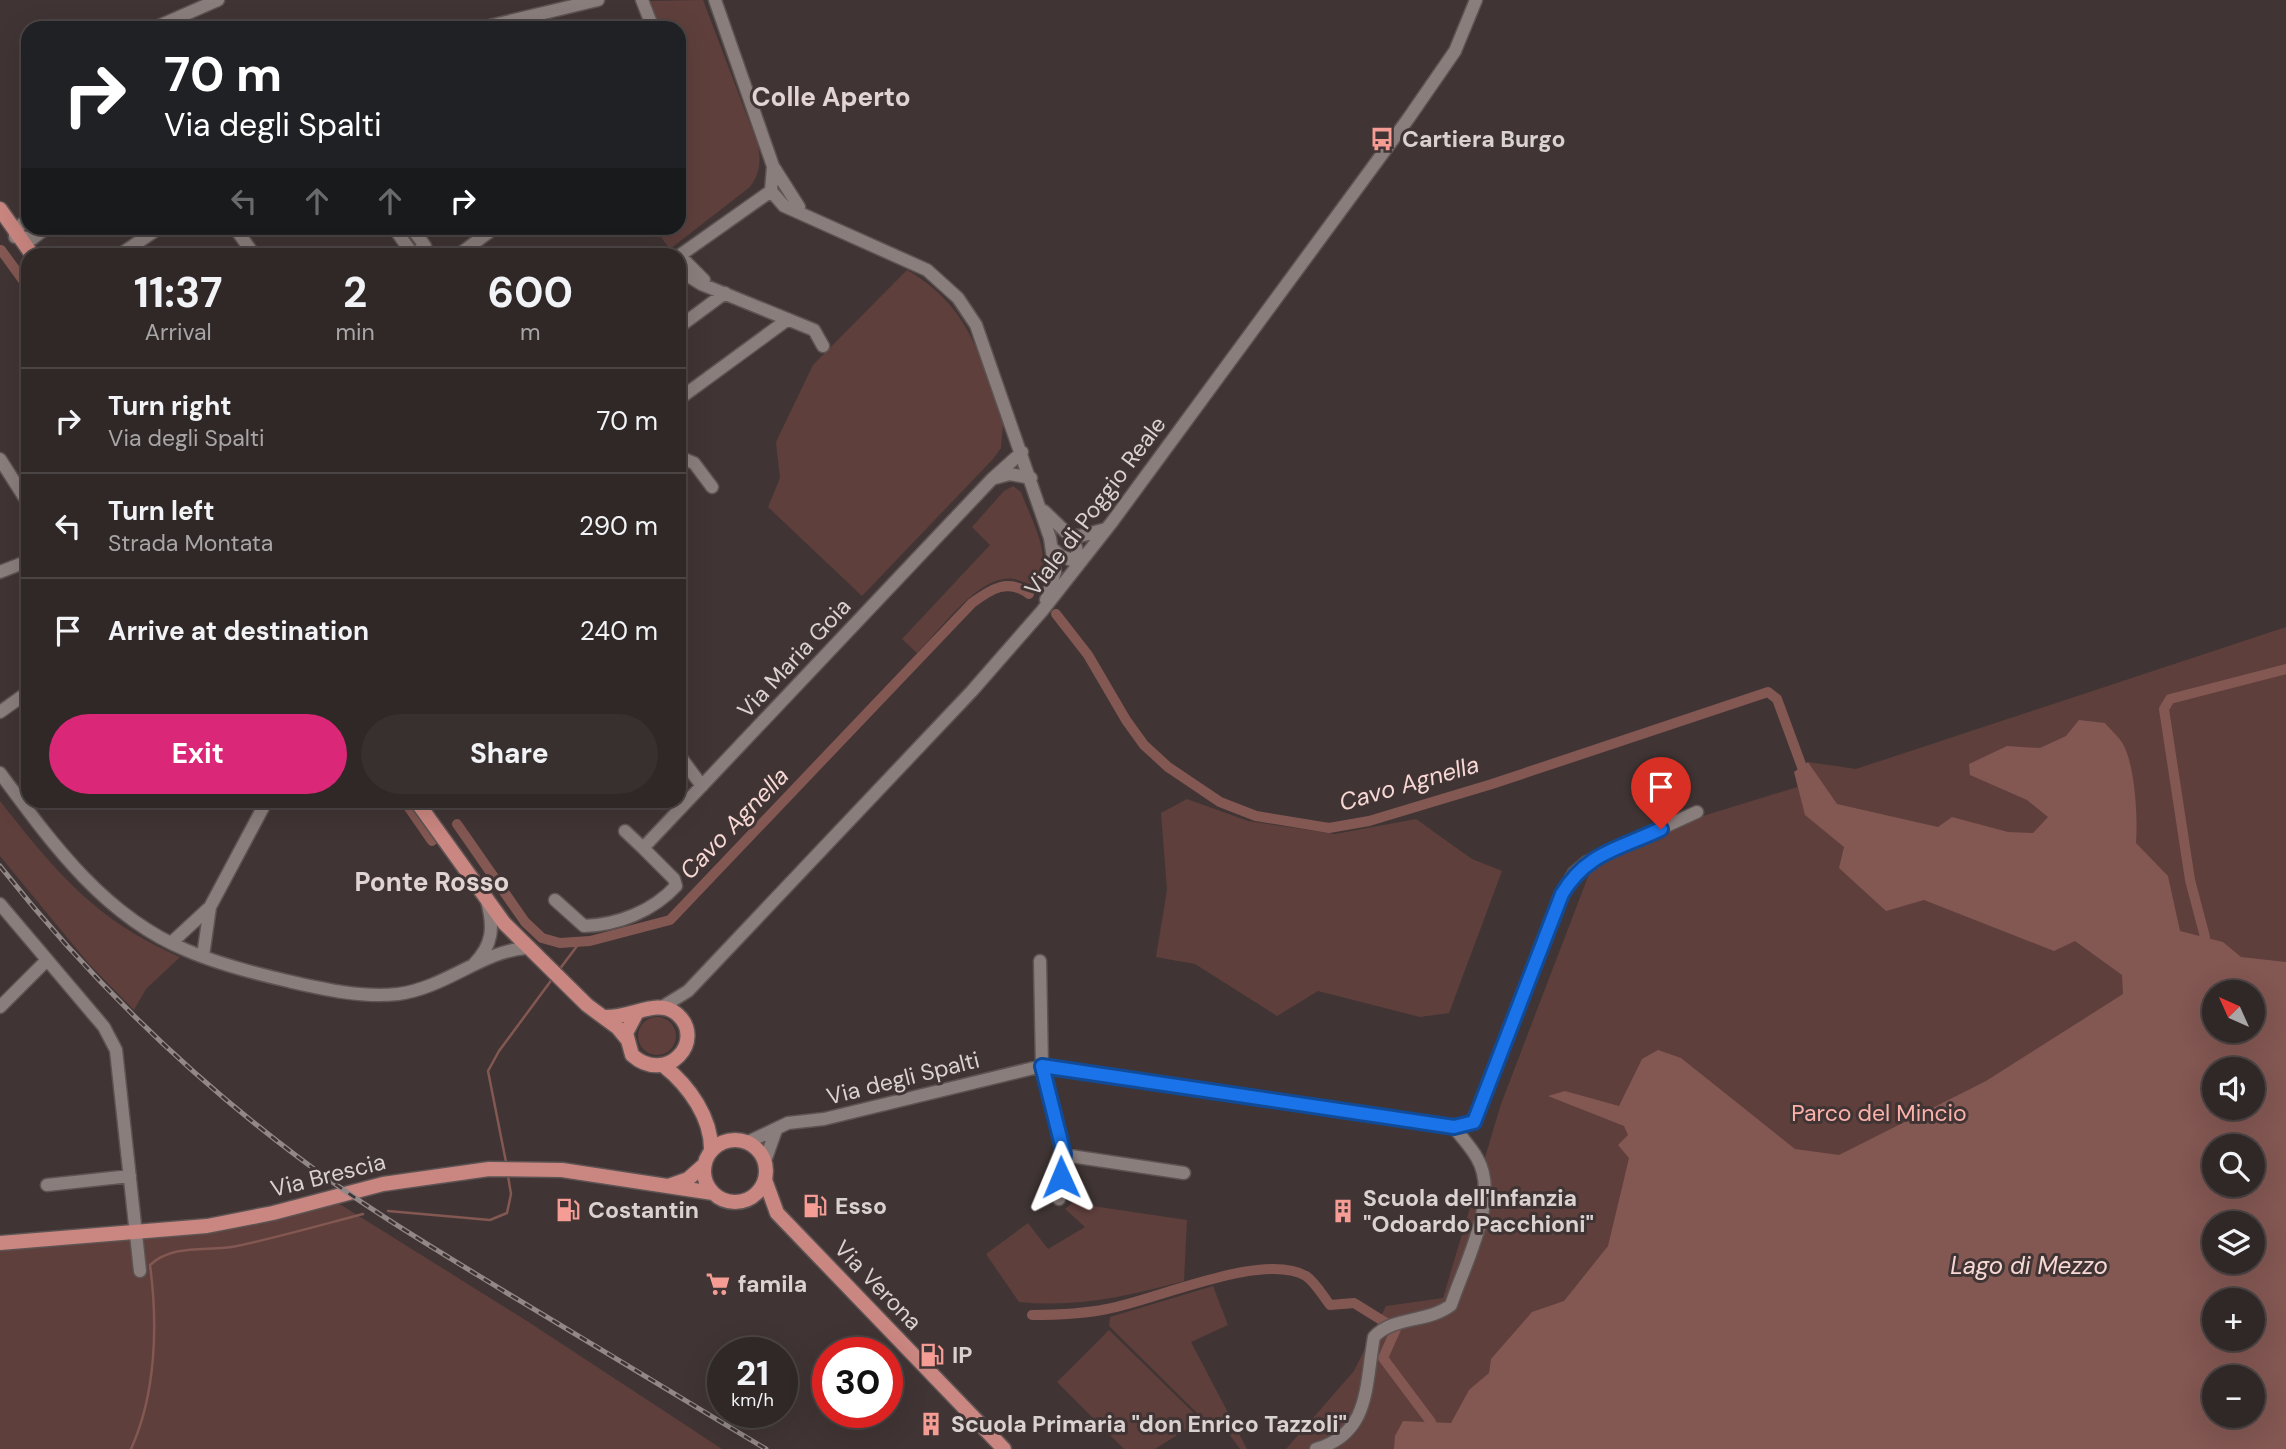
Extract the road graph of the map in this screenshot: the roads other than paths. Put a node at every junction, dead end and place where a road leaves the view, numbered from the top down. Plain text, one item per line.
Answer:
1 (218, 0) edge
2 (598, 0) edge
3 (642, 0) edge
4 (715, 0) edge
5 (1476, 0) edge
6 (170, 21) edge
7 (510, 21) edge
8 (650, 21) edge
9 (773, 166) junction
10 (771, 191) junction
11 (0, 207) edge
12 (804, 212) junction
13 (21, 216) edge
14 (0, 217) edge
15 (0, 225) edge
16 (21, 229) edge
17 (17, 235) junction
18 (39, 235) edge
19 (149, 235) edge
20 (485, 235) edge
21 (24, 248) edge
22 (28, 248) edge
23 (130, 248) edge
24 (468, 248) edge
25 (686, 251) edge
26 (21, 254) edge
27 (686, 263) edge
28 (686, 274) edge
29 (711, 288) junction
30 (725, 293) junction
31 (787, 320) junction
32 (686, 322) edge
33 (822, 346) dead end
34 (686, 394) edge
35 (1023, 452) junction
36 (0, 459) edge
37 (686, 460) edge
38 (1031, 478) junction
39 (992, 479) junction
40 (712, 487) dead end
41 (21, 492) edge
42 (1043, 510) junction
43 (1106, 529) junction
44 (1070, 535) junction
45 (1053, 549) junction
46 (1080, 563) junction
47 (21, 564) edge
48 (0, 572) edge
49 (1042, 611) junction
50 (21, 697) edge
51 (0, 712) edge
52 (686, 764) edge
53 (0, 773) edge
54 (702, 786) junction
55 (21, 800) edge
56 (686, 803) edge
57 (27, 808) edge
58 (263, 808) edge
59 (421, 808) edge
60 (681, 808) edge
61 (1697, 812) dead end
62 (625, 831) dead end
63 (643, 848) junction
64 (555, 900) dead end
65 (486, 901) junction
66 (0, 904) edge
67 (210, 907) junction
68 (172, 943) junction
69 (523, 944) junction
70 (203, 956) junction
71 (47, 960) junction
72 (1040, 961) dead end
73 (475, 963) junction
74 (688, 991) junction
75 (0, 1007) edge
76 (662, 1007) junction
77 (636, 1014) junction
78 (603, 1017) junction
79 (683, 1022) junction
80 (627, 1038) junction
81 (680, 1055) junction
82 (664, 1066) junction
83 (1042, 1066) junction
84 (683, 1084) junction
85 (709, 1125) junction
86 (1454, 1127) junction
87 (776, 1130) junction
88 (729, 1140) junction
89 (748, 1142) junction
90 (1064, 1154) junction
91 (708, 1157) junction
92 (765, 1161) junction
93 (1184, 1173) dead end
94 (130, 1176) junction
95 (765, 1180) junction
96 (47, 1185) dead end
97 (668, 1186) junction
98 (713, 1193) junction
99 (1059, 1199) dead end
100 (742, 1202) junction
101 (777, 1213) junction
102 (134, 1232) junction
103 (18, 1241) junction
104 (0, 1242) edge
105 (0, 1249) edge
106 (140, 1271) dead end
107 (997, 1447) edge
108 (1316, 1449) edge

1 - 6 street
2 - 7 street
3 - 8 street
4 - 9 street
5 - 43 street, Viale di Poggio Reale
9 - 10 street
9 - 12 street
10 - 12 street
10 - 25 street
11 - 13 street
11 - 17 main road
12 - 35 street
14 - 17 street
15 - 26 main road
16 - 17 street
17 - 18 street
17 - 21 street
17 - 22 main road
19 - 23 street
20 - 24 street
27 - 29 street
28 - 29 street
29 - 30 street
30 - 31 street
30 - 32 street
31 - 33 street
31 - 34 street
35 - 38 street
35 - 39 street, Via Maria Goia
36 - 41 street
37 - 40 street
38 - 39 street
38 - 42 street
39 - 54 street, Via Maria Goia
42 - 44 street
42 - 45 street
43 - 44 street
43 - 46 street, Viale di Poggio Reale
44 - 46 street
45 - 46 street
45 - 49 street
46 - 49 street, Viale di Poggio Reale
47 - 48 street
49 - 74 street, Viale di Poggio Reale
50 - 51 street
52 - 54 street
53 - 55 street
54 - 56 street, Via Maria Goia
57 - 68 street
58 - 67 street
59 - 65 main road
60 - 63 street, Via Maria Goia
61 - 86 street
62 - 63 street
63 - 64 street
65 - 69 main road
65 - 73 street
66 - 71 street
67 - 68 street
67 - 70 street
68 - 70 street
69 - 73 street
69 - 78 main road
70 - 73 street
71 - 75 street
71 - 94 street
72 - 83 street
74 - 76 street, Viale di Poggio Reale
74 - 79 street
76 - 77 main road
76 - 79 main road
77 - 78 main road
77 - 80 main road
78 - 80 main road
79 - 81 main road
80 - 82 main road
81 - 82 main road
81 - 84 main road
82 - 84 main road
83 - 86 street, Via degli Spalti
83 - 87 street, Via degli Spalti
83 - 90 street
84 - 85 main road
85 - 88 main road
85 - 91 main road
86 - 108 street
87 - 89 street, Via degli Spalti
87 - 92 street
88 - 89 main road
88 - 91 main road
89 - 92 main road
90 - 93 street
90 - 99 street
91 - 97 main road
91 - 98 main road
92 - 95 main road
94 - 96 street
94 - 102 street
95 - 100 main road
95 - 101 main road, Via Verona
97 - 98 main road, Via Brescia
97 - 102 main road, Via Brescia
98 - 100 main road
100 - 101 main road, Via Verona
101 - 107 main road, Via Verona
102 - 103 main road, Via Brescia
102 - 106 street
103 - 104 main road, Via Brescia
103 - 105 street

